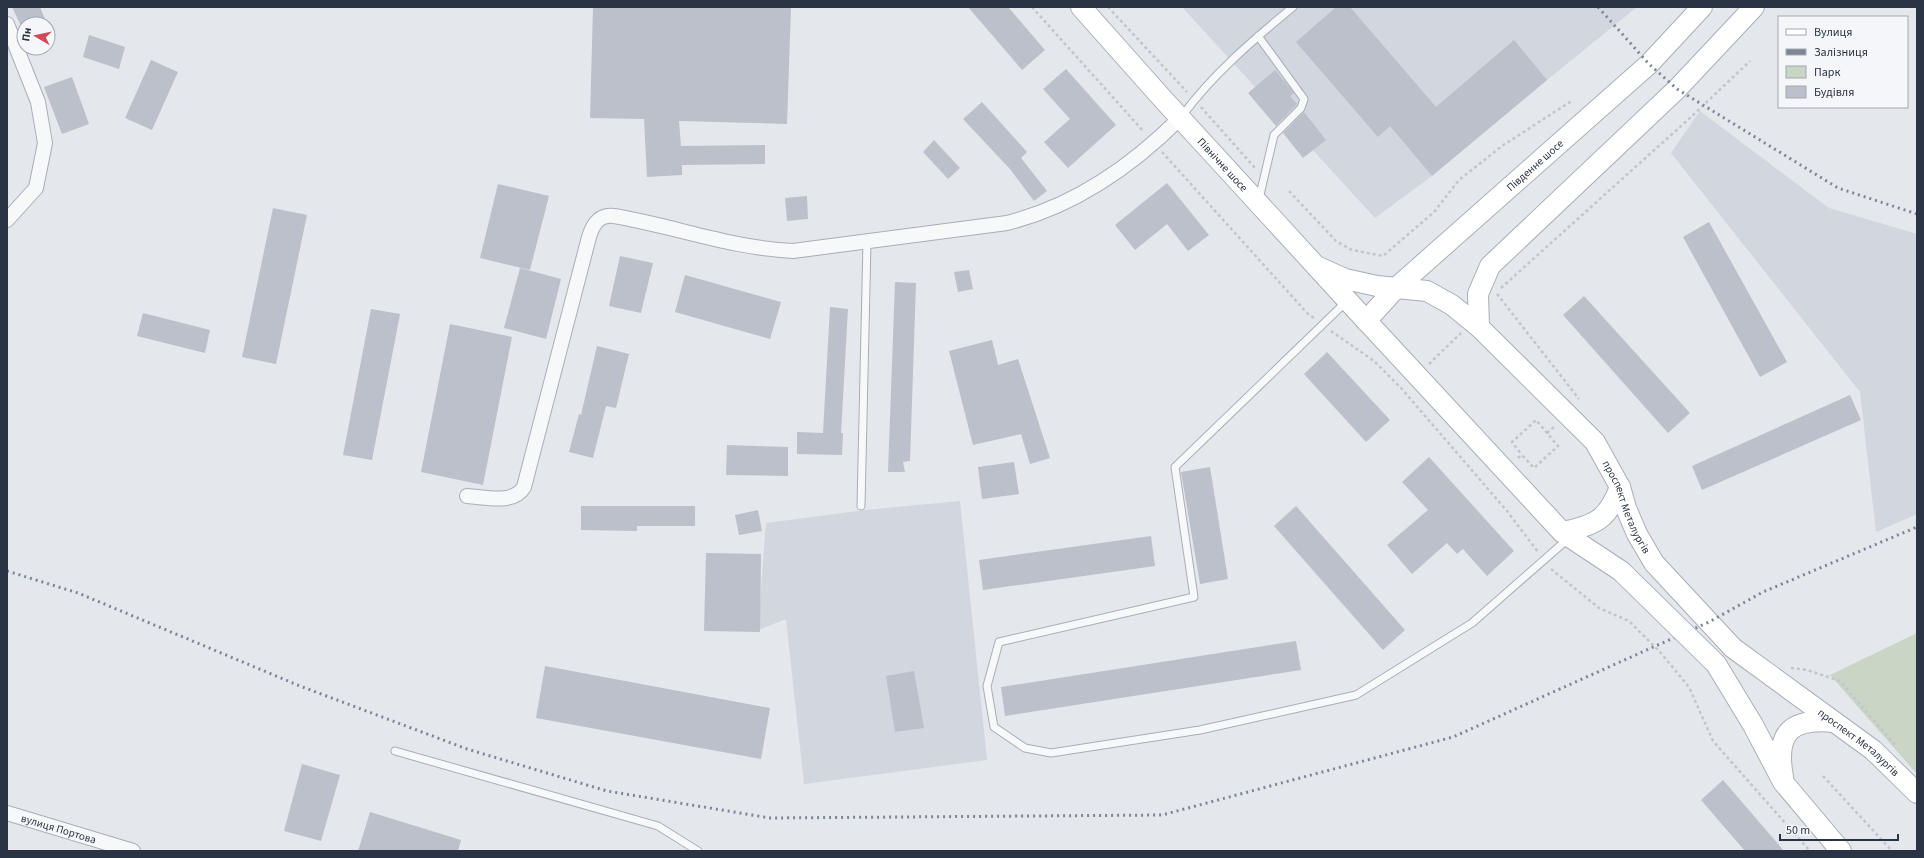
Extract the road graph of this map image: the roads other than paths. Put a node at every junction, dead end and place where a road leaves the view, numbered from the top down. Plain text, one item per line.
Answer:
1 (1081, 7) edge
2 (1293, 7) edge
3 (1754, 7) edge
4 (1697, 9) edge
5 (7, 24) edge
6 (1258, 36) junction
7 (10, 39) edge
8 (1180, 118) junction
9 (1258, 203) junction
10 (7, 220) edge
11 (867, 242) junction
12 (1316, 266) junction
13 (1396, 288) junction
14 (1348, 301) junction
15 (1366, 321) junction
16 (1475, 324) junction
17 (1620, 487) junction
18 (468, 496) dead end
19 (861, 506) dead end
20 (1566, 534) junction
21 (1834, 722) junction
22 (396, 751) dead end
23 (1784, 782) junction
24 (1917, 793) edge
25 (7, 813) edge
26 (133, 851) edge
27 (698, 851) edge
28 (1841, 851) edge

1 - 8 main road, Північне шосе
2 - 6 lane
3 - 16 main road
4 - 13 main road, Південне шосе
5 - 7 street
6 - 8 lane
6 - 9 lane
7 - 10 street
8 - 9 main road, Північне шосе
8 - 11 street
9 - 12 main road, Північне шосе
11 - 18 street
11 - 19 lane
12 - 13 main road, проспект Металургів
12 - 14 main road, Північне шосе
13 - 15 main road, Південне шосе
13 - 16 main road, проспект Металургів
14 - 15 main road, Північне шосе
14 - 20 lane
15 - 20 main road
16 - 17 main road, проспект Металургів
17 - 20 main road
17 - 21 main road, проспект Металургів
20 - 23 main road, bridge
21 - 23 main road
21 - 24 main road, проспект Металургів
22 - 27 lane
23 - 28 main road
25 - 26 street, вулиця Портова

